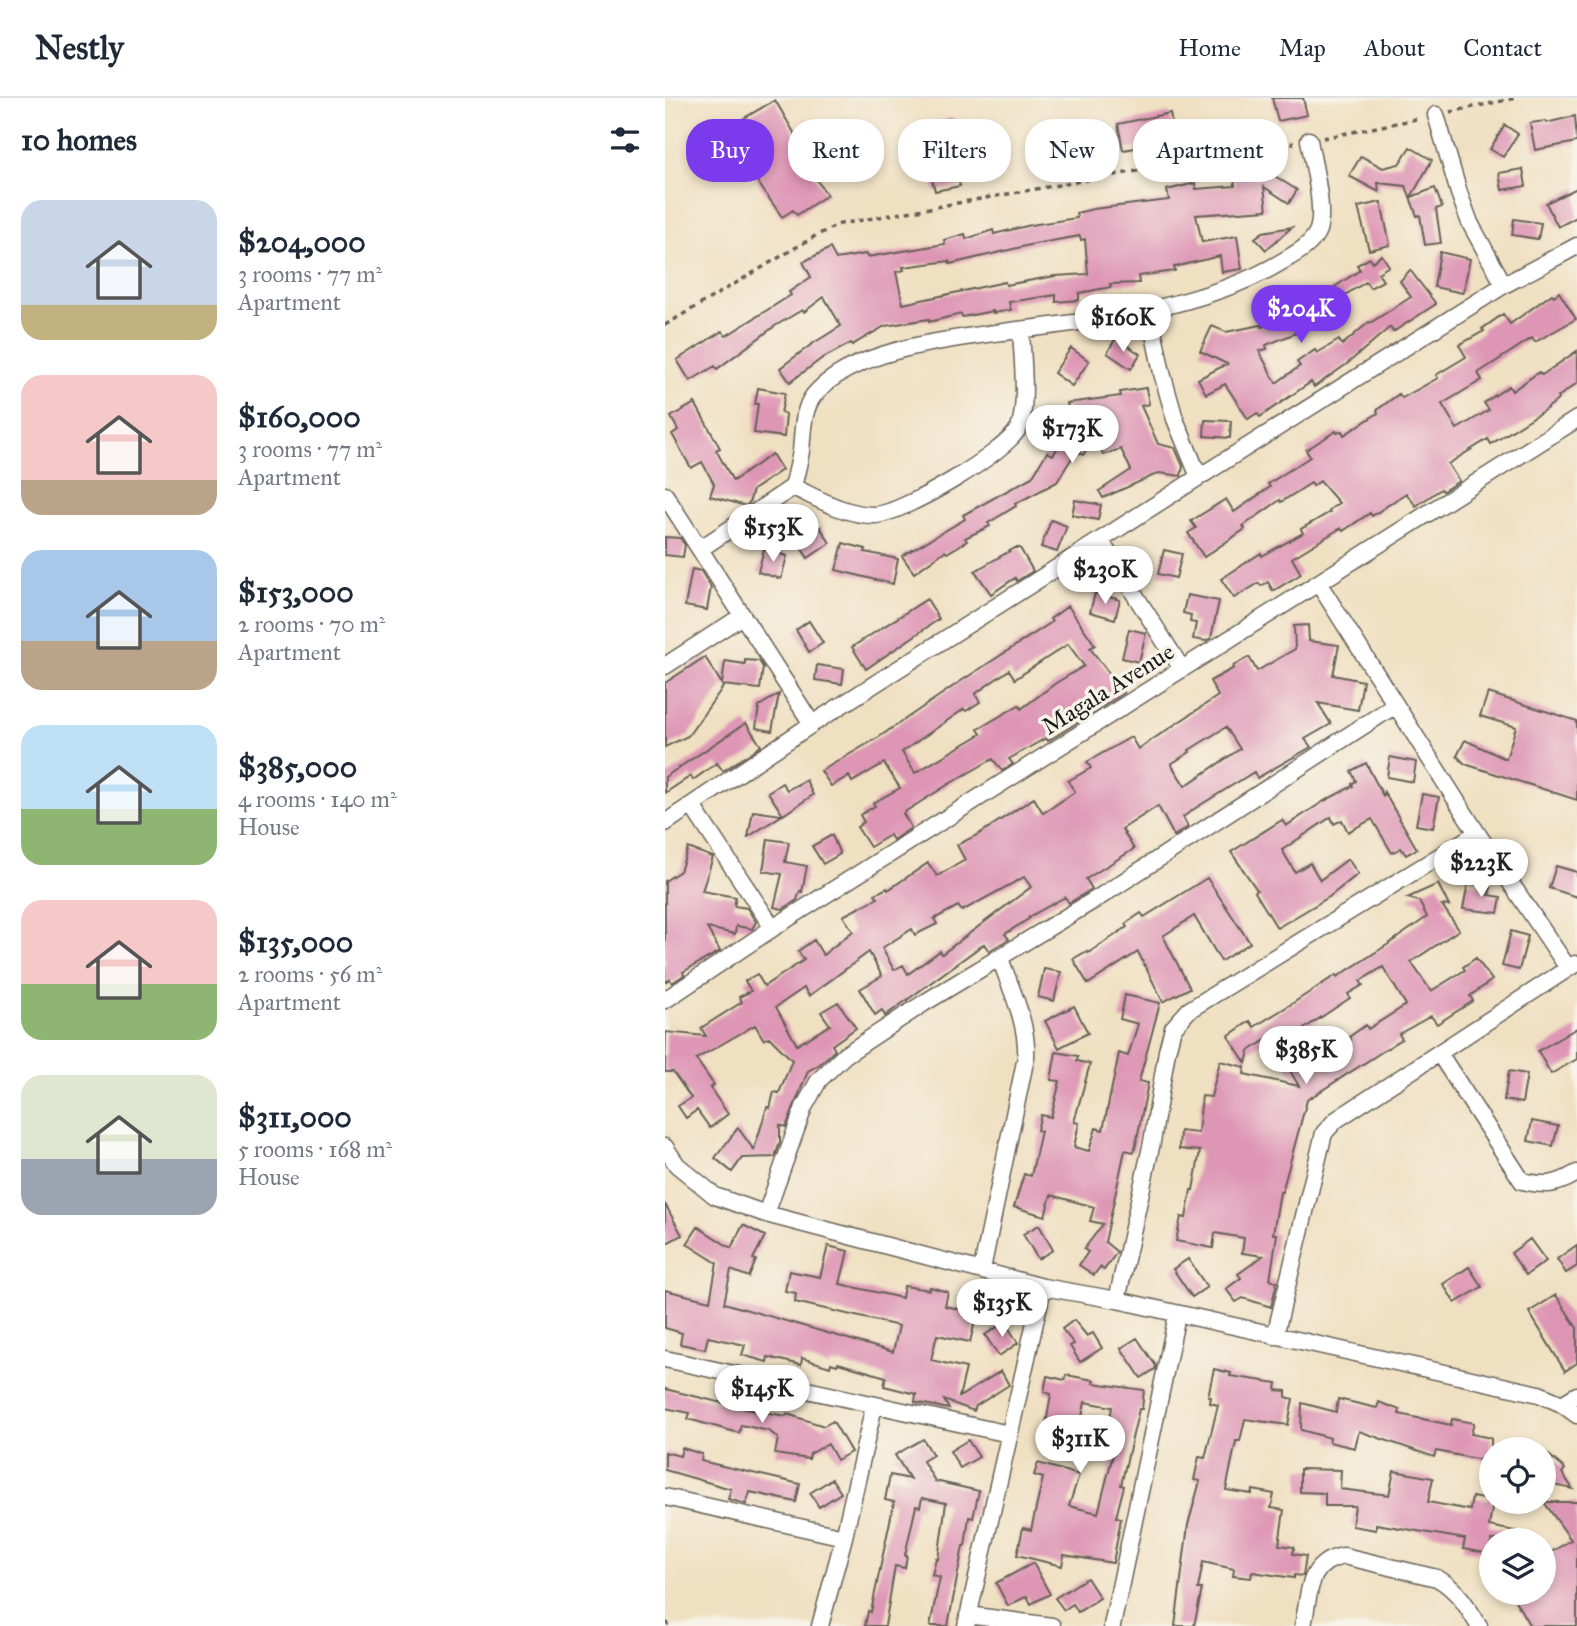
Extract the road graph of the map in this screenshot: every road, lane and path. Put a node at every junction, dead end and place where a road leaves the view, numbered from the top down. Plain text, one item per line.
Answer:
1 (1516, 98) edge
2 (1437, 115) junction
3 (1309, 140) junction
4 (1577, 246) edge
5 (1504, 285) junction
6 (1149, 310) junction
7 (665, 325) edge
8 (1021, 330) junction
9 (1577, 419) edge
10 (1199, 477) junction
11 (793, 487) junction
12 (665, 495) edge
13 (1100, 540) junction
14 (700, 549) junction
15 (1318, 584) junction
16 (742, 616) junction
17 (665, 666) edge
18 (1182, 669) junction
19 (1394, 706) junction
20 (812, 724) junction
21 (692, 806) junction
22 (665, 823) edge
23 (1477, 833) junction
24 (773, 928) junction
25 (1000, 958) junction
26 (1572, 966) edge
27 (665, 1000) edge
28 (1439, 1053) junction
29 (665, 1147) edge
30 (671, 1169) edge
31 (1577, 1173) edge
32 (766, 1214) junction
33 (982, 1269) junction
34 (1043, 1287) junction
35 (1117, 1300) junction
36 (1177, 1315) junction
37 (1275, 1336) junction
38 (665, 1359) edge
39 (1577, 1395) edge
40 (1562, 1404) junction
41 (874, 1406) junction
42 (1577, 1415) edge
43 (1009, 1434) junction
44 (665, 1497) edge
45 (843, 1537) junction
46 (967, 1620) edge
47 (665, 1622) edge
48 (671, 1626) edge
49 (820, 1626) edge
50 (1052, 1626) edge
51 (1112, 1626) edge
52 (1303, 1626) edge
53 (1479, 1626) edge

1 - 2 path
2 - 3 path
2 - 5 street
3 - 6 street
3 - 7 path
4 - 5 street
5 - 10 street
6 - 8 street
6 - 10 street
8 - 11 street
8 - 11 street
9 - 15 street, Magala Avenue
10 - 13 street
11 - 14 street
12 - 14 street
13 - 18 street
13 - 20 street
14 - 16 street
15 - 18 street, Magala Avenue
15 - 19 street
16 - 17 street
16 - 20 street
18 - 24 street, Magala Avenue
19 - 23 street
19 - 25 street
20 - 21 street
21 - 22 street
21 - 24 street
23 - 26 street
23 - 35 street
24 - 27 street, Magala Avenue
25 - 32 street
25 - 33 street
26 - 28 street
28 - 31 street
28 - 37 street
29 - 30 street
30 - 32 street
32 - 33 street
33 - 34 street
34 - 35 street
34 - 43 street
35 - 36 street
36 - 37 street
36 - 51 street
37 - 40 street
38 - 41 street
39 - 40 street
40 - 42 street
41 - 43 street
41 - 45 street
43 - 46 street
44 - 45 street
45 - 49 street
46 - 50 street
47 - 48 path
52 - 53 street

